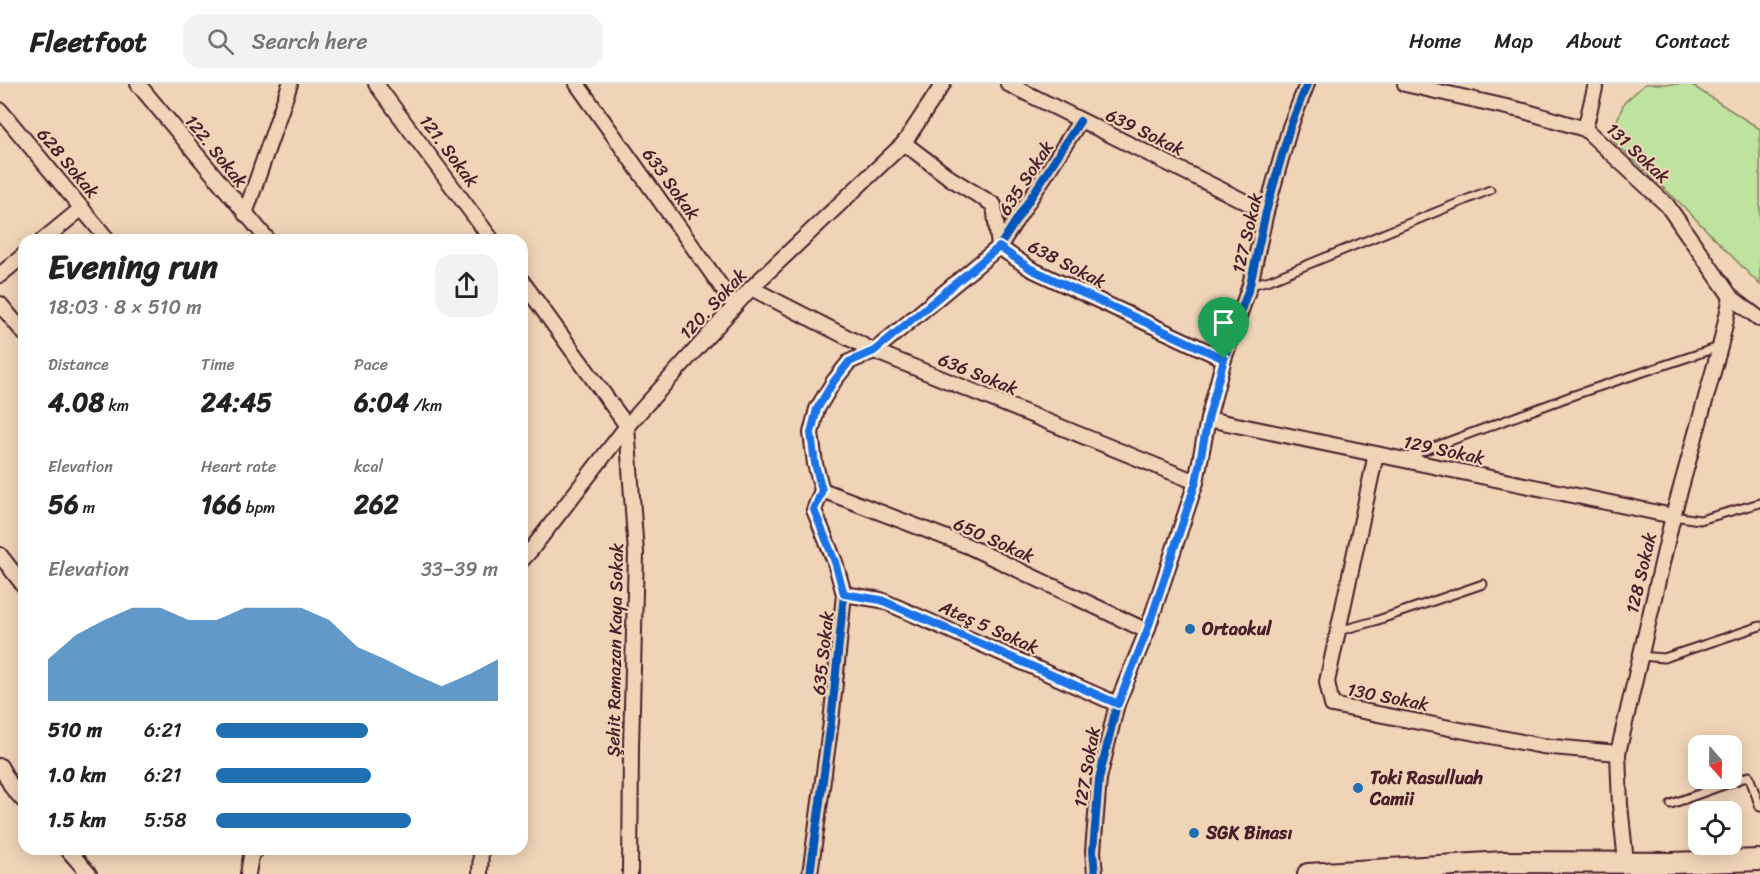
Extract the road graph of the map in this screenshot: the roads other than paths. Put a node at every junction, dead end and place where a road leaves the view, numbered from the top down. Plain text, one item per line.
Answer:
1 (138, 84) edge
2 (290, 84) edge
3 (376, 84) edge
4 (577, 84) edge
5 (943, 84) edge
6 (1008, 84) edge
7 (1307, 84) edge
8 (1405, 84) edge
9 (1596, 84) edge
10 (0, 110) edge
11 (1080, 121) junction
12 (1586, 129) junction
13 (904, 143) junction
14 (1490, 190) dead end
15 (82, 208) junction
16 (1266, 212) junction
17 (245, 214) junction
18 (50, 234) edge
19 (103, 234) edge
20 (263, 234) edge
21 (488, 234) edge
22 (999, 247) junction
23 (18, 260) edge
24 (0, 274) edge
25 (1250, 285) junction
26 (751, 288) junction
27 (528, 289) edge
28 (1731, 297) junction
29 (0, 304) edge
30 (735, 306) junction
31 (1760, 319) edge
32 (18, 326) edge
33 (1720, 347) junction
34 (874, 351) junction
35 (1224, 359) junction
36 (1208, 419) junction
37 (627, 426) junction
38 (1376, 454) junction
39 (1402, 459) junction
40 (1196, 482) junction
41 (822, 490) junction
42 (1760, 503) edge
43 (1673, 516) junction
44 (528, 554) edge
45 (0, 555) edge
46 (18, 578) edge
47 (1483, 584) dead end
48 (844, 594) junction
49 (1760, 626) edge
50 (1147, 631) junction
51 (1338, 631) junction
52 (1640, 656) junction
53 (1118, 704) junction
54 (1618, 753) junction
55 (0, 766) edge
56 (18, 794) edge
57 (1671, 804) dead end
58 (1760, 807) edge
59 (72, 855) edge
60 (250, 855) edge
61 (481, 855) edge
62 (1760, 860) edge
63 (1506, 868) edge
64 (1621, 868) edge
65 (1718, 868) edge
66 (1418, 870) edge
67 (89, 874) edge
68 (248, 874) edge
69 (480, 874) edge
70 (630, 874) edge
71 (810, 874) edge
72 (1095, 874) edge
73 (1308, 874) edge

1 - 17 street, 122. Sokak
2 - 17 street
3 - 21 street, 121. Sokak
4 - 30 street, 633 Sokak
5 - 13 street, 120. Sokak
6 - 11 street, 639 Sokak
7 - 16 street, 127 Sokak
8 - 12 street, 131 Sokak
9 - 12 street
10 - 15 street, 628 Sokak
11 - 16 street, 639 Sokak
11 - 22 street, 635 Sokak
12 - 28 street, 131 Sokak
13 - 22 street, 638 Sokak
13 - 26 street, 120. Sokak
14 - 25 lane
15 - 18 street
15 - 19 street, 628 Sokak
16 - 25 street, 127 Sokak
17 - 20 street, 122. Sokak
22 - 34 street, 635 Sokak
22 - 35 street, 638 Sokak
23 - 24 street
25 - 35 street, 127 Sokak
26 - 30 street, 120. Sokak
26 - 34 street, 636 Sokak
27 - 37 street
28 - 31 street, 131 Sokak
28 - 33 street, 128 Sokak
29 - 32 street
30 - 37 street, 120. Sokak
33 - 39 lane
33 - 43 street, 128 Sokak
34 - 40 street, 636 Sokak
34 - 41 street, 635 Sokak
35 - 36 street, 127 Sokak
36 - 38 street, 129 Sokak
36 - 40 street, 127 Sokak
37 - 44 street, 120. Sokak
37 - 70 street, Şehit Ramazan Kaya Sokak
38 - 39 street, 129 Sokak
38 - 51 street, 130 Sokak
39 - 43 street, 129 Sokak
40 - 50 street, 127 Sokak
41 - 48 street, 635 Sokak
41 - 50 street, 650 Sokak
42 - 43 lane
43 - 52 street, 128 Sokak
45 - 46 street
47 - 51 lane
48 - 53 street, Ateş 5 Sokak
48 - 71 street, 635 Sokak
49 - 52 lane
50 - 53 street, 127 Sokak
51 - 54 street, 130 Sokak
52 - 54 street, 128 Sokak
53 - 72 street, 127 Sokak
54 - 64 street, 128 Sokak
55 - 56 street
57 - 58 lane
59 - 67 street
60 - 68 street
61 - 69 street
62 - 65 main road
63 - 64 main road
63 - 66 main road
64 - 65 main road
66 - 73 main road

